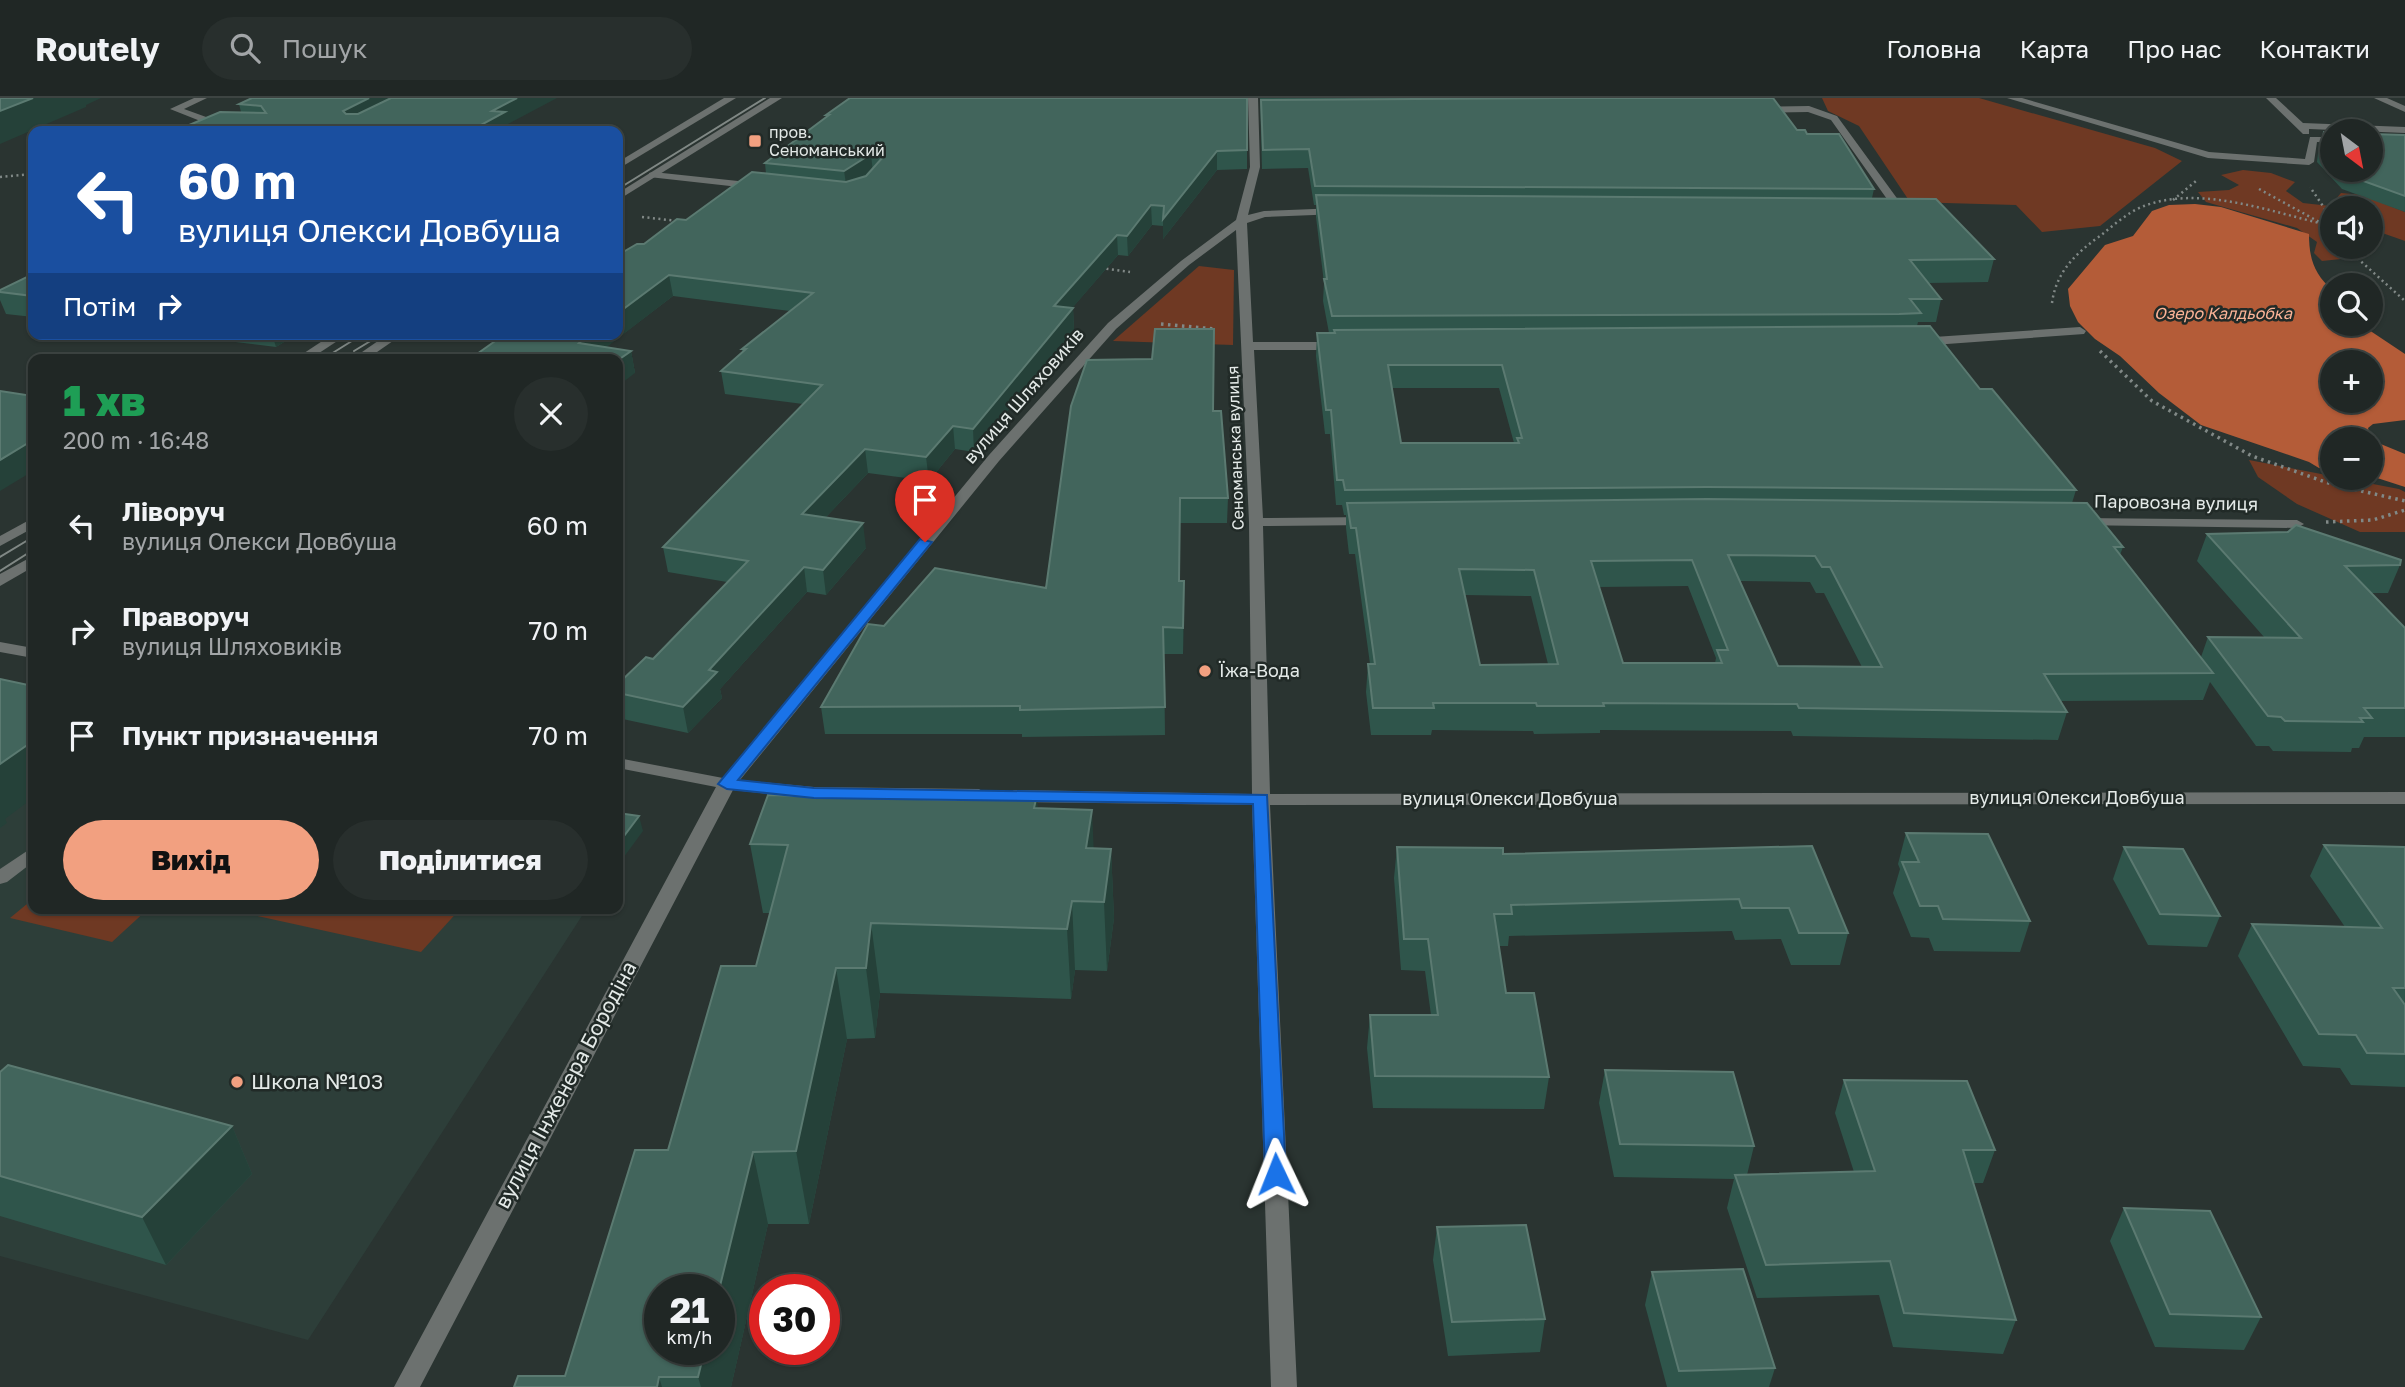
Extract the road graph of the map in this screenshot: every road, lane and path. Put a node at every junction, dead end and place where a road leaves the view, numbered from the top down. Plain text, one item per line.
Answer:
1 (202, 98) edge
2 (726, 98) edge
3 (777, 98) edge
4 (2012, 98) edge
5 (2271, 98) edge
6 (2379, 98) edge
7 (1807, 104) edge
8 (1259, 108) edge
9 (2405, 109) edge
10 (1743, 110) edge
11 (242, 114) edge
12 (218, 125) junction
13 (2298, 125) junction
14 (226, 126) edge
15 (2405, 130) edge
16 (2313, 139) junction
17 (2320, 139) edge
18 (2208, 155) junction
19 (2309, 162) junction
20 (623, 163) edge
21 (28, 174) edge
22 (653, 175) junction
23 (0, 177) edge
24 (765, 187) edge
25 (623, 194) edge
26 (2320, 202) edge
27 (1357, 212) edge
28 (1889, 214) edge
29 (629, 216) dead end
30 (1241, 221) junction
31 (685, 222) edge
32 (2320, 222) edge
33 (2320, 223) edge
34 (2358, 259) edge
35 (1100, 268) edge
36 (1170, 276) junction
37 (2405, 301) edge
38 (1112, 326) junction
39 (2080, 331) junction
40 (332, 340) edge
41 (388, 340) edge
42 (1249, 341) junction
43 (1907, 343) edge
44 (1359, 346) edge
45 (309, 354) edge
46 (366, 354) edge
47 (2405, 501) edge
48 (2405, 510) edge
49 (1382, 521) edge
50 (1256, 522) junction
51 (2062, 522) edge
52 (2297, 524) joint
53 (28, 525) edge
54 (0, 542) edge
55 (28, 564) edge
56 (0, 581) edge
57 (0, 647) edge
58 (28, 652) edge
59 (623, 764) edge
60 (727, 784) junction
61 (2405, 797) edge
62 (1261, 799) junction
63 (28, 857) edge
64 (0, 878) edge
65 (407, 1387) edge
66 (1284, 1387) edge

1 - 12 street
2 - 20 street
3 - 22 street
4 - 18 street
5 - 13 street
6 - 9 street
7 - 10 street
7 - 28 street
8 - 30 street, Сеноманська вулиця
11 - 12 street
12 - 14 street
13 - 15 street
13 - 16 street
16 - 17 street
16 - 19 street
18 - 19 street
18 - 32 path
19 - 26 path
21 - 23 path
22 - 24 street
22 - 25 street
27 - 30 street
29 - 31 path
30 - 36 street, вулиця Шляховиків
30 - 42 street, Сеноманська вулиця
33 - 39 path
34 - 37 path
35 - 36 path
36 - 38 street, вулиця Шляховиків
38 - 42 path
38 - 60 street, вулиця Шляховиків
39 - 43 street
39 - 47 path
40 - 45 street
41 - 46 street
42 - 44 street
42 - 50 street, Сеноманська вулиця
48 - 52 path
49 - 50 street
50 - 62 street, Сеноманська вулиця
51 - 52 street, Паровозна вулиця
53 - 54 street
55 - 56 street
57 - 58 street
59 - 60 street, вулиця Олекси Довбуша
60 - 62 street, вулиця Олекси Довбуша
60 - 65 street, вулиця Інженера Бородіна
61 - 62 street, вулиця Олекси Довбуша
62 - 66 street, Сеноманська вулиця
63 - 64 street

